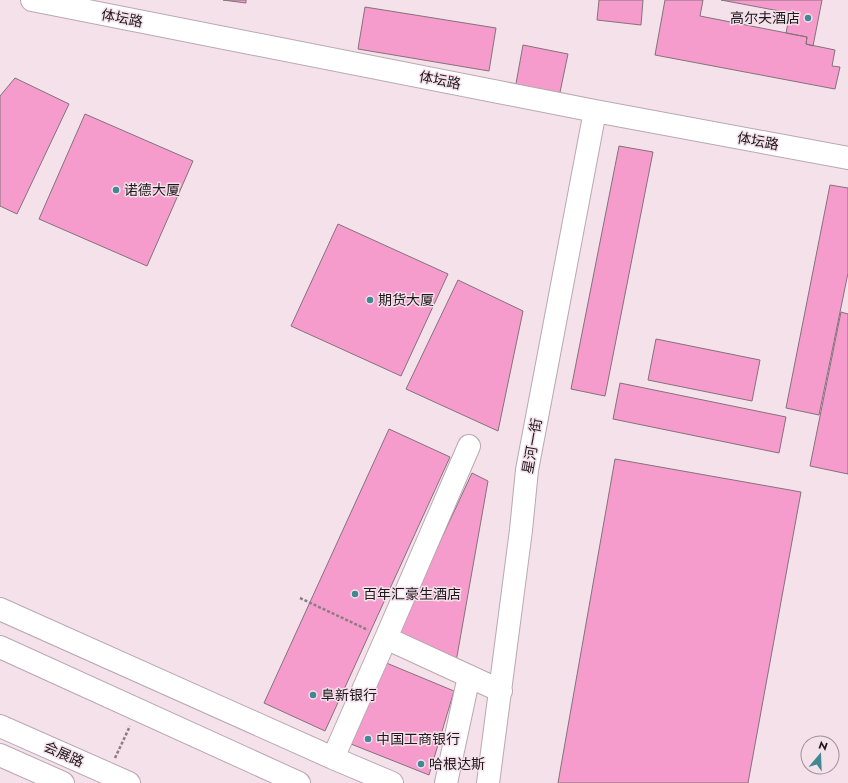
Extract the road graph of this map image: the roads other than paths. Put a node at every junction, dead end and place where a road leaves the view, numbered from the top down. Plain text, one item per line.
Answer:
1 (32, 0) edge
2 (595, 111) junction
3 (848, 158) edge
4 (469, 446) dead end
5 (0, 609) edge
6 (386, 638) junction
7 (0, 647) edge
8 (469, 676) junction
9 (501, 691) junction
10 (0, 726) edge
11 (0, 755) edge
12 (333, 758) junction
13 (63, 783) edge
14 (129, 783) edge
15 (299, 783) edge
16 (392, 783) edge
17 (446, 783) edge
18 (488, 783) edge

1 - 2 street, 体坛路
2 - 3 street, 体坛路
2 - 9 street, 星河一街
4 - 6 street
5 - 12 street
6 - 8 street
6 - 12 street
7 - 15 street
8 - 9 street
8 - 17 street
9 - 18 street, 星河一街
10 - 14 street, 会展路
11 - 13 street, 会展路
12 - 16 street

